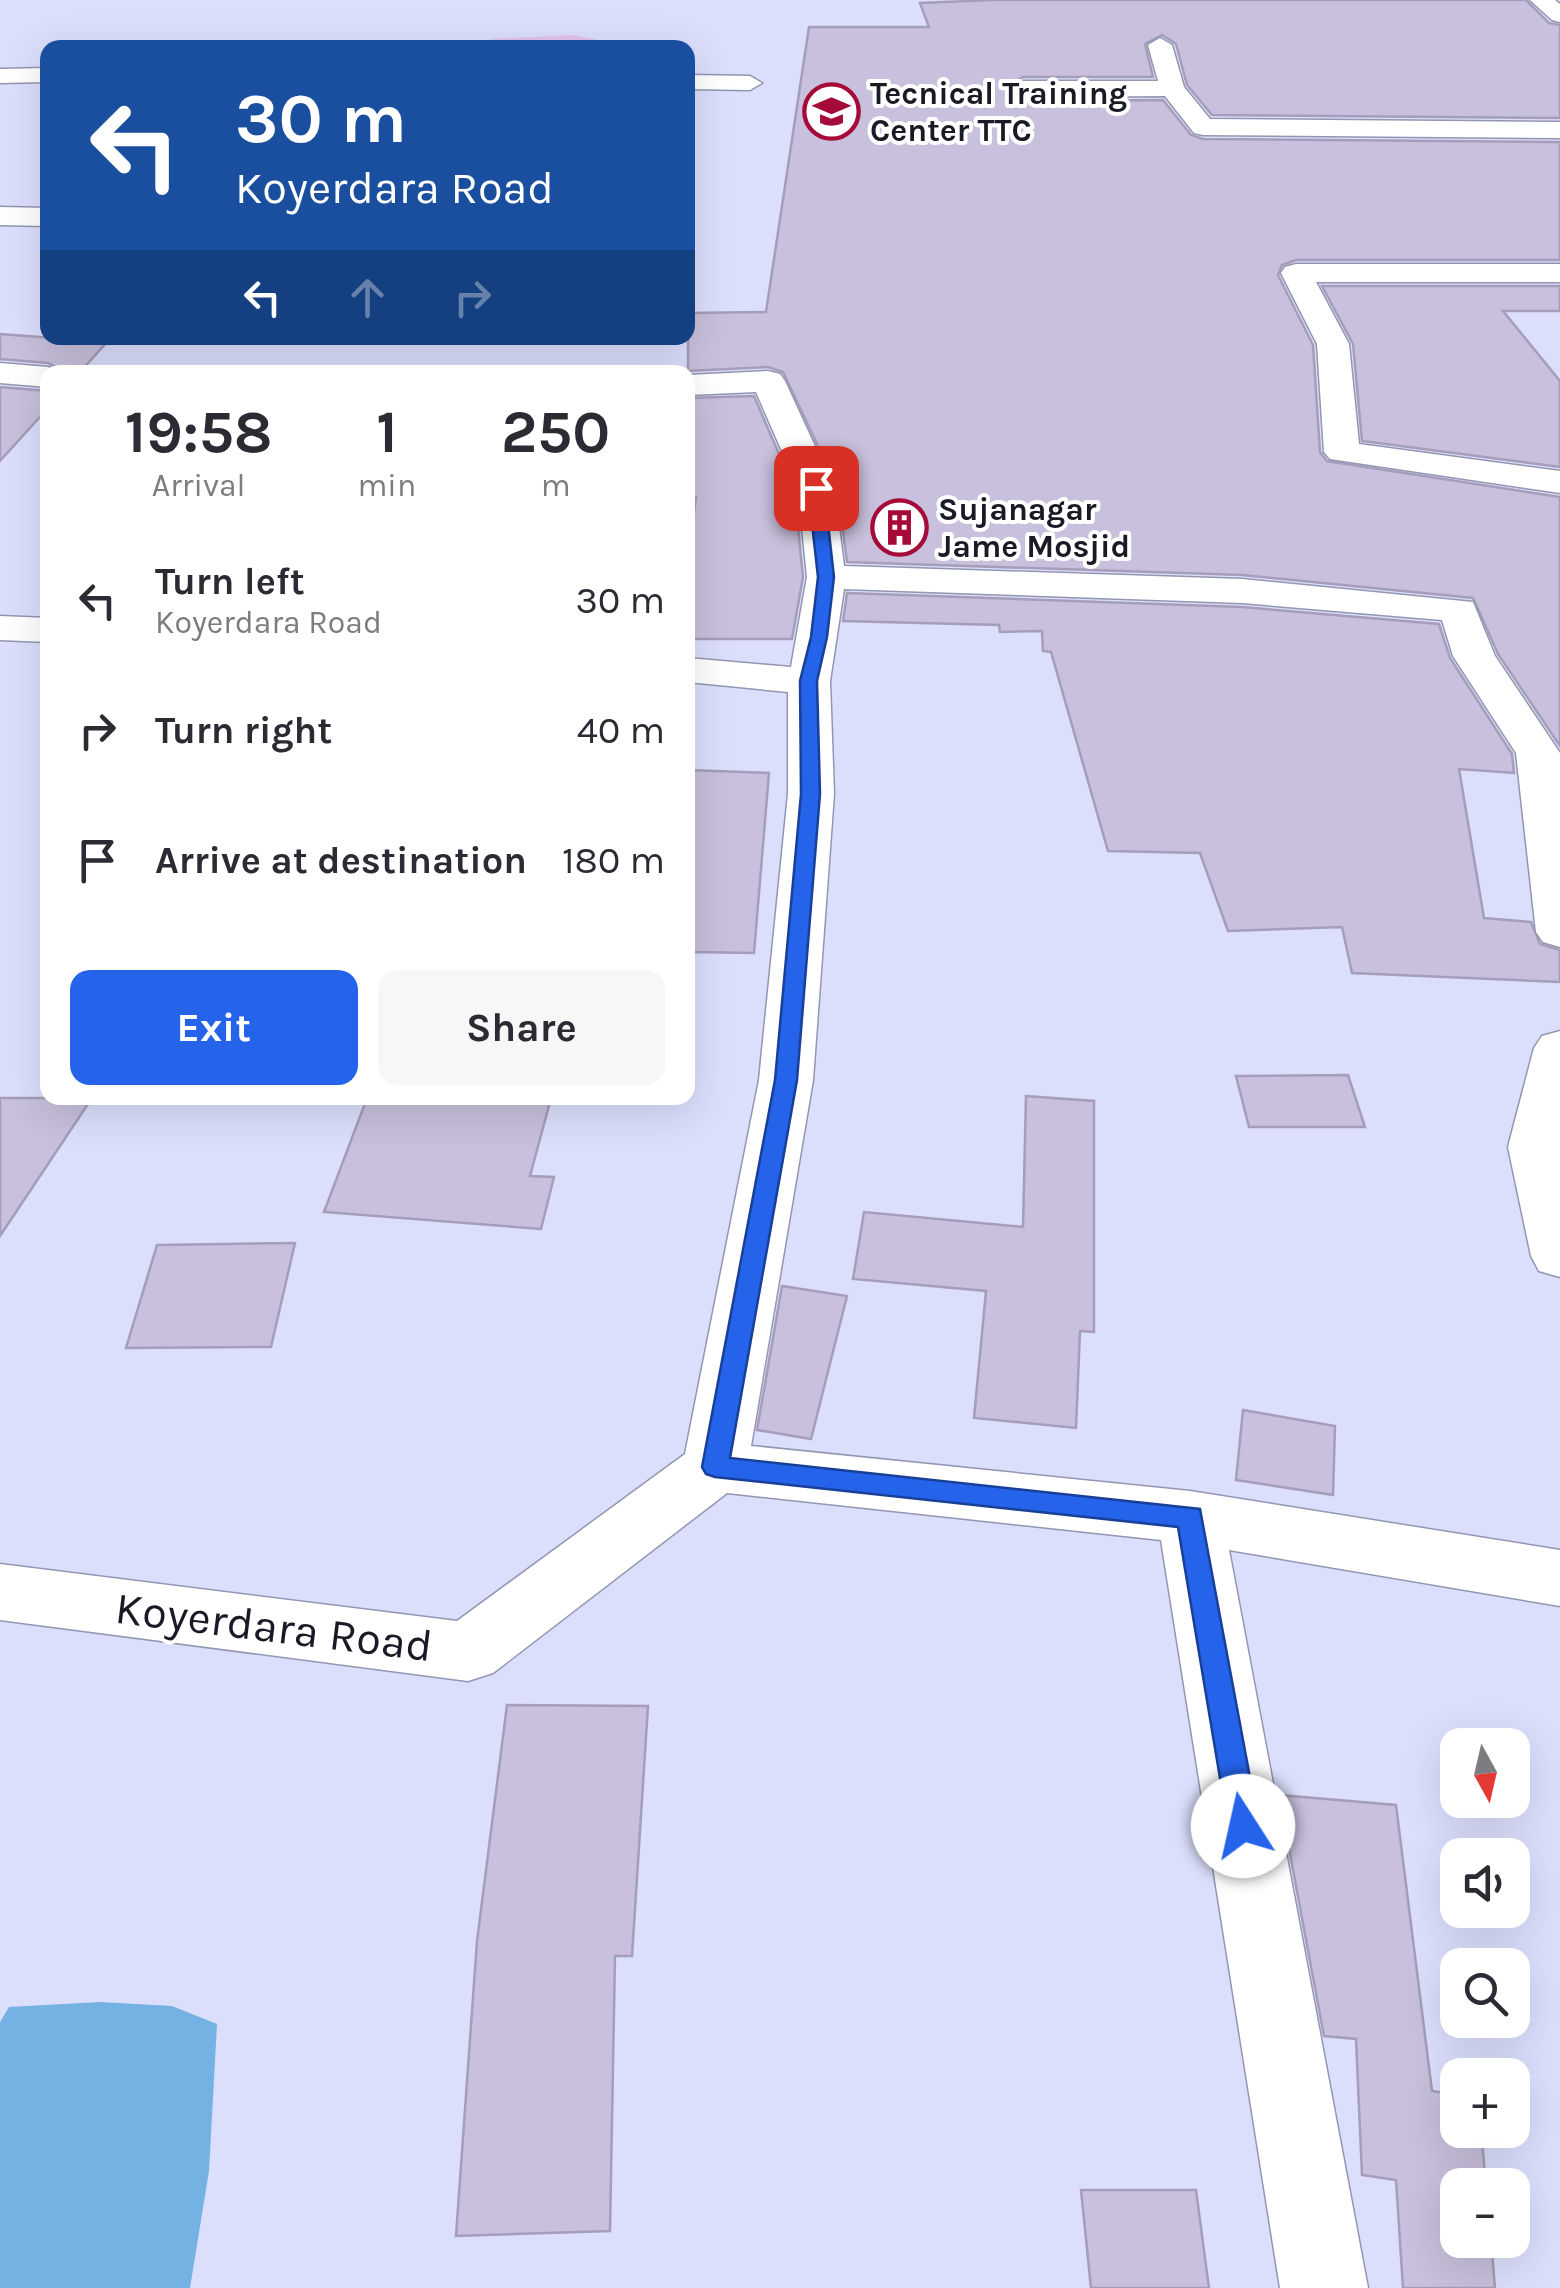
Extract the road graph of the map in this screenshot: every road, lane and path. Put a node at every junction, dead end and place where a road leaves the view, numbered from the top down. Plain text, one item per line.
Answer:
1 (1541, 0) edge
2 (1560, 14) edge
3 (1160, 45) dead end
4 (23, 76) edge
5 (695, 82) edge
6 (750, 83) dead end
7 (1172, 88) junction
8 (1023, 89) dead end
9 (0, 104) edge
10 (1560, 130) edge
11 (0, 216) edge
12 (40, 217) edge
13 (1560, 273) edge
14 (0, 373) edge
15 (40, 376) edge
16 (695, 385) edge
17 (1560, 482) edge
18 (826, 577) junction
19 (0, 628) edge
20 (40, 630) edge
21 (695, 671) edge
22 (809, 681) junction
23 (1553, 812) edge
24 (1560, 932) edge
25 (1560, 1048) edge
26 (1560, 1256) edge
27 (715, 1467) junction
28 (1190, 1517) junction
29 (1560, 1578) edge
30 (0, 1592) edge
31 (1324, 2288) edge

1 - 2 street
3 - 7 street
4 - 9 street
5 - 6 street
7 - 8 street
7 - 10 street
11 - 12 street
13 - 17 street
14 - 15 street
16 - 18 street
18 - 22 street
18 - 23 street
19 - 20 street
21 - 22 street
22 - 27 street
23 - 24 street
25 - 26 street
27 - 28 street
27 - 30 street, Koyerdara Road
28 - 29 street
28 - 31 street

